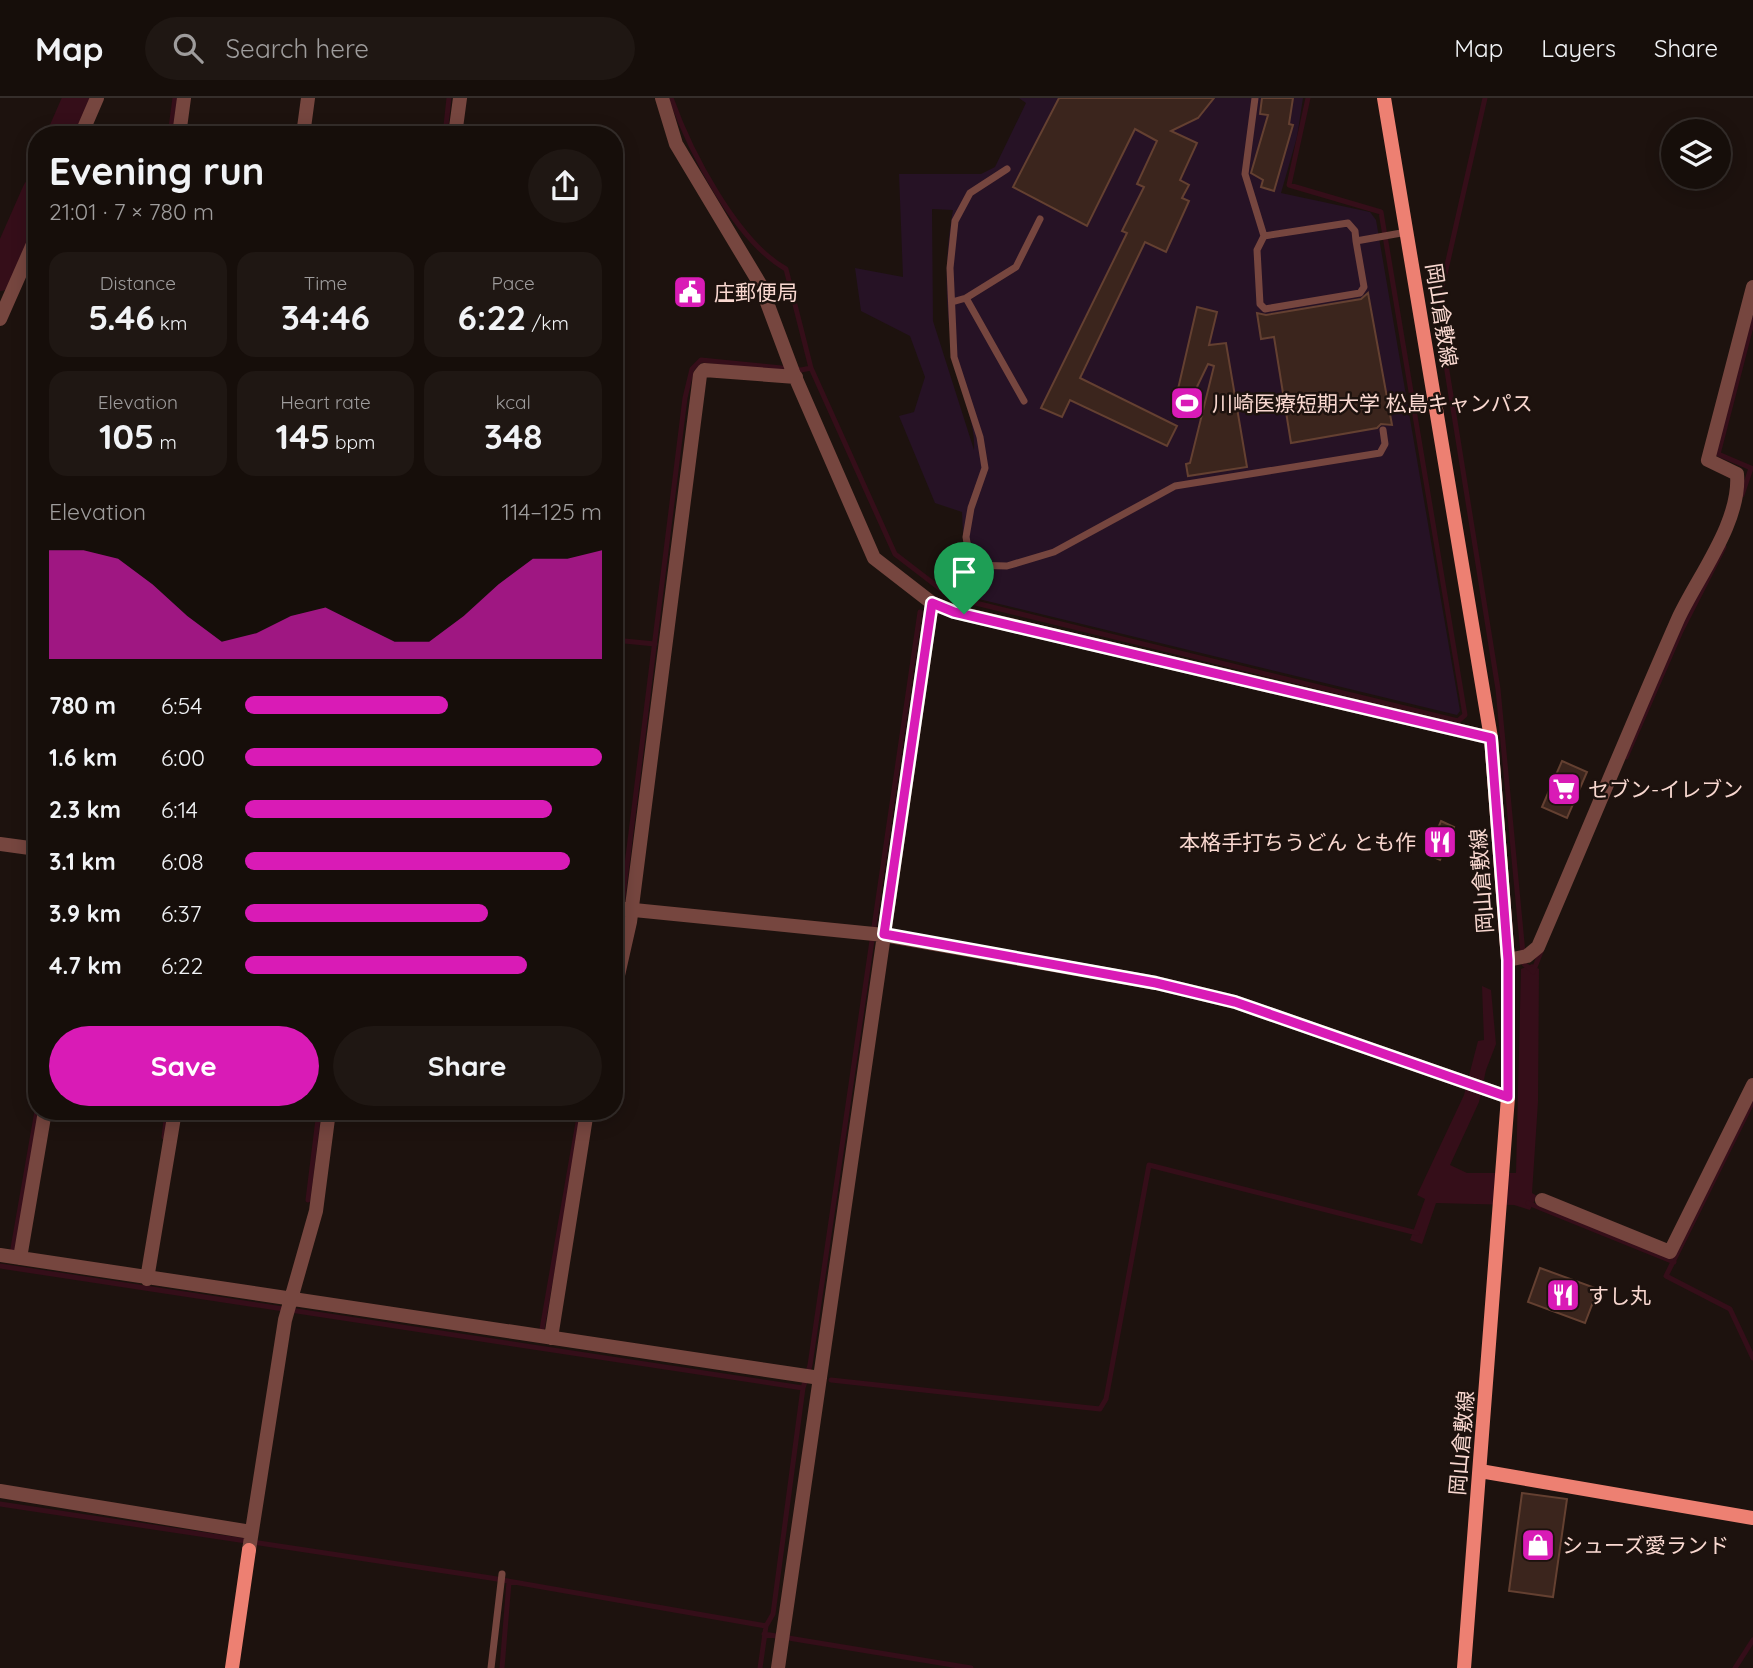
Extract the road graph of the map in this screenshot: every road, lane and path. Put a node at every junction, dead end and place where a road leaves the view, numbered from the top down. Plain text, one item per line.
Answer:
1 (97, 98) edge
2 (184, 98) edge
3 (308, 98) edge
4 (460, 98) edge
5 (662, 98) edge
6 (1255, 98) edge
7 (1384, 98) edge
8 (85, 126) edge
9 (180, 126) edge
10 (304, 126) edge
11 (456, 126) edge
12 (1007, 169) dead end
13 (1040, 219) dead end
14 (1407, 232) junction
15 (1264, 236) junction
16 (1356, 241) junction
17 (28, 255) edge
18 (1753, 287) edge
19 (967, 298) junction
20 (952, 302) junction
21 (0, 319) edge
22 (793, 372) junction
23 (1024, 401) dead end
24 (1383, 430) dead end
25 (971, 565) junction
26 (932, 603) junction
27 (966, 606) junction
28 (1491, 738) junction
29 (0, 844) edge
30 (28, 848) edge
31 (623, 902) edge
32 (623, 909) edge
33 (875, 934) junction
34 (1519, 958) junction
35 (1753, 1085) edge
36 (1508, 1097) junction
37 (43, 1120) edge
38 (174, 1120) edge
39 (328, 1120) edge
40 (585, 1120) edge
41 (1542, 1200) dead end
42 (11, 1257) edge
43 (147, 1279) junction
44 (288, 1308) junction
45 (544, 1337) junction
46 (811, 1377) junction
47 (1480, 1471) junction
48 (0, 1491) edge
49 (1753, 1518) edge
50 (250, 1540) junction
51 (502, 1574) dead end
52 (232, 1668) edge
53 (491, 1668) edge
54 (778, 1668) edge
55 (1464, 1668) edge

1 - 8 street
2 - 9 street
3 - 10 street
4 - 11 street
5 - 22 street
6 - 15 lane
7 - 14 main road, 岡山倉敷線
12 - 20 lane
13 - 19 lane
14 - 16 lane
14 - 28 main road, 岡山倉敷線
15 - 16 lane
15 - 16 lane
17 - 21 street
18 - 34 street
19 - 20 lane
19 - 23 lane
20 - 25 lane
22 - 26 street
22 - 31 street
24 - 25 lane
25 - 27 lane
26 - 27 street
26 - 33 street
27 - 28 street
28 - 34 main road, 岡山倉敷線
29 - 30 street
32 - 33 street
33 - 36 street
33 - 46 street
34 - 36 main road, 岡山倉敷線
35 - 41 street
36 - 47 main road, 岡山倉敷線
37 - 42 street
38 - 43 street
39 - 44 street
40 - 45 street
42 - 43 street
43 - 44 street
44 - 45 street
44 - 50 street
45 - 46 street
46 - 54 street
47 - 49 main road
47 - 55 main road, 岡山倉敷線
48 - 50 street
50 - 52 main road
51 - 53 lane

